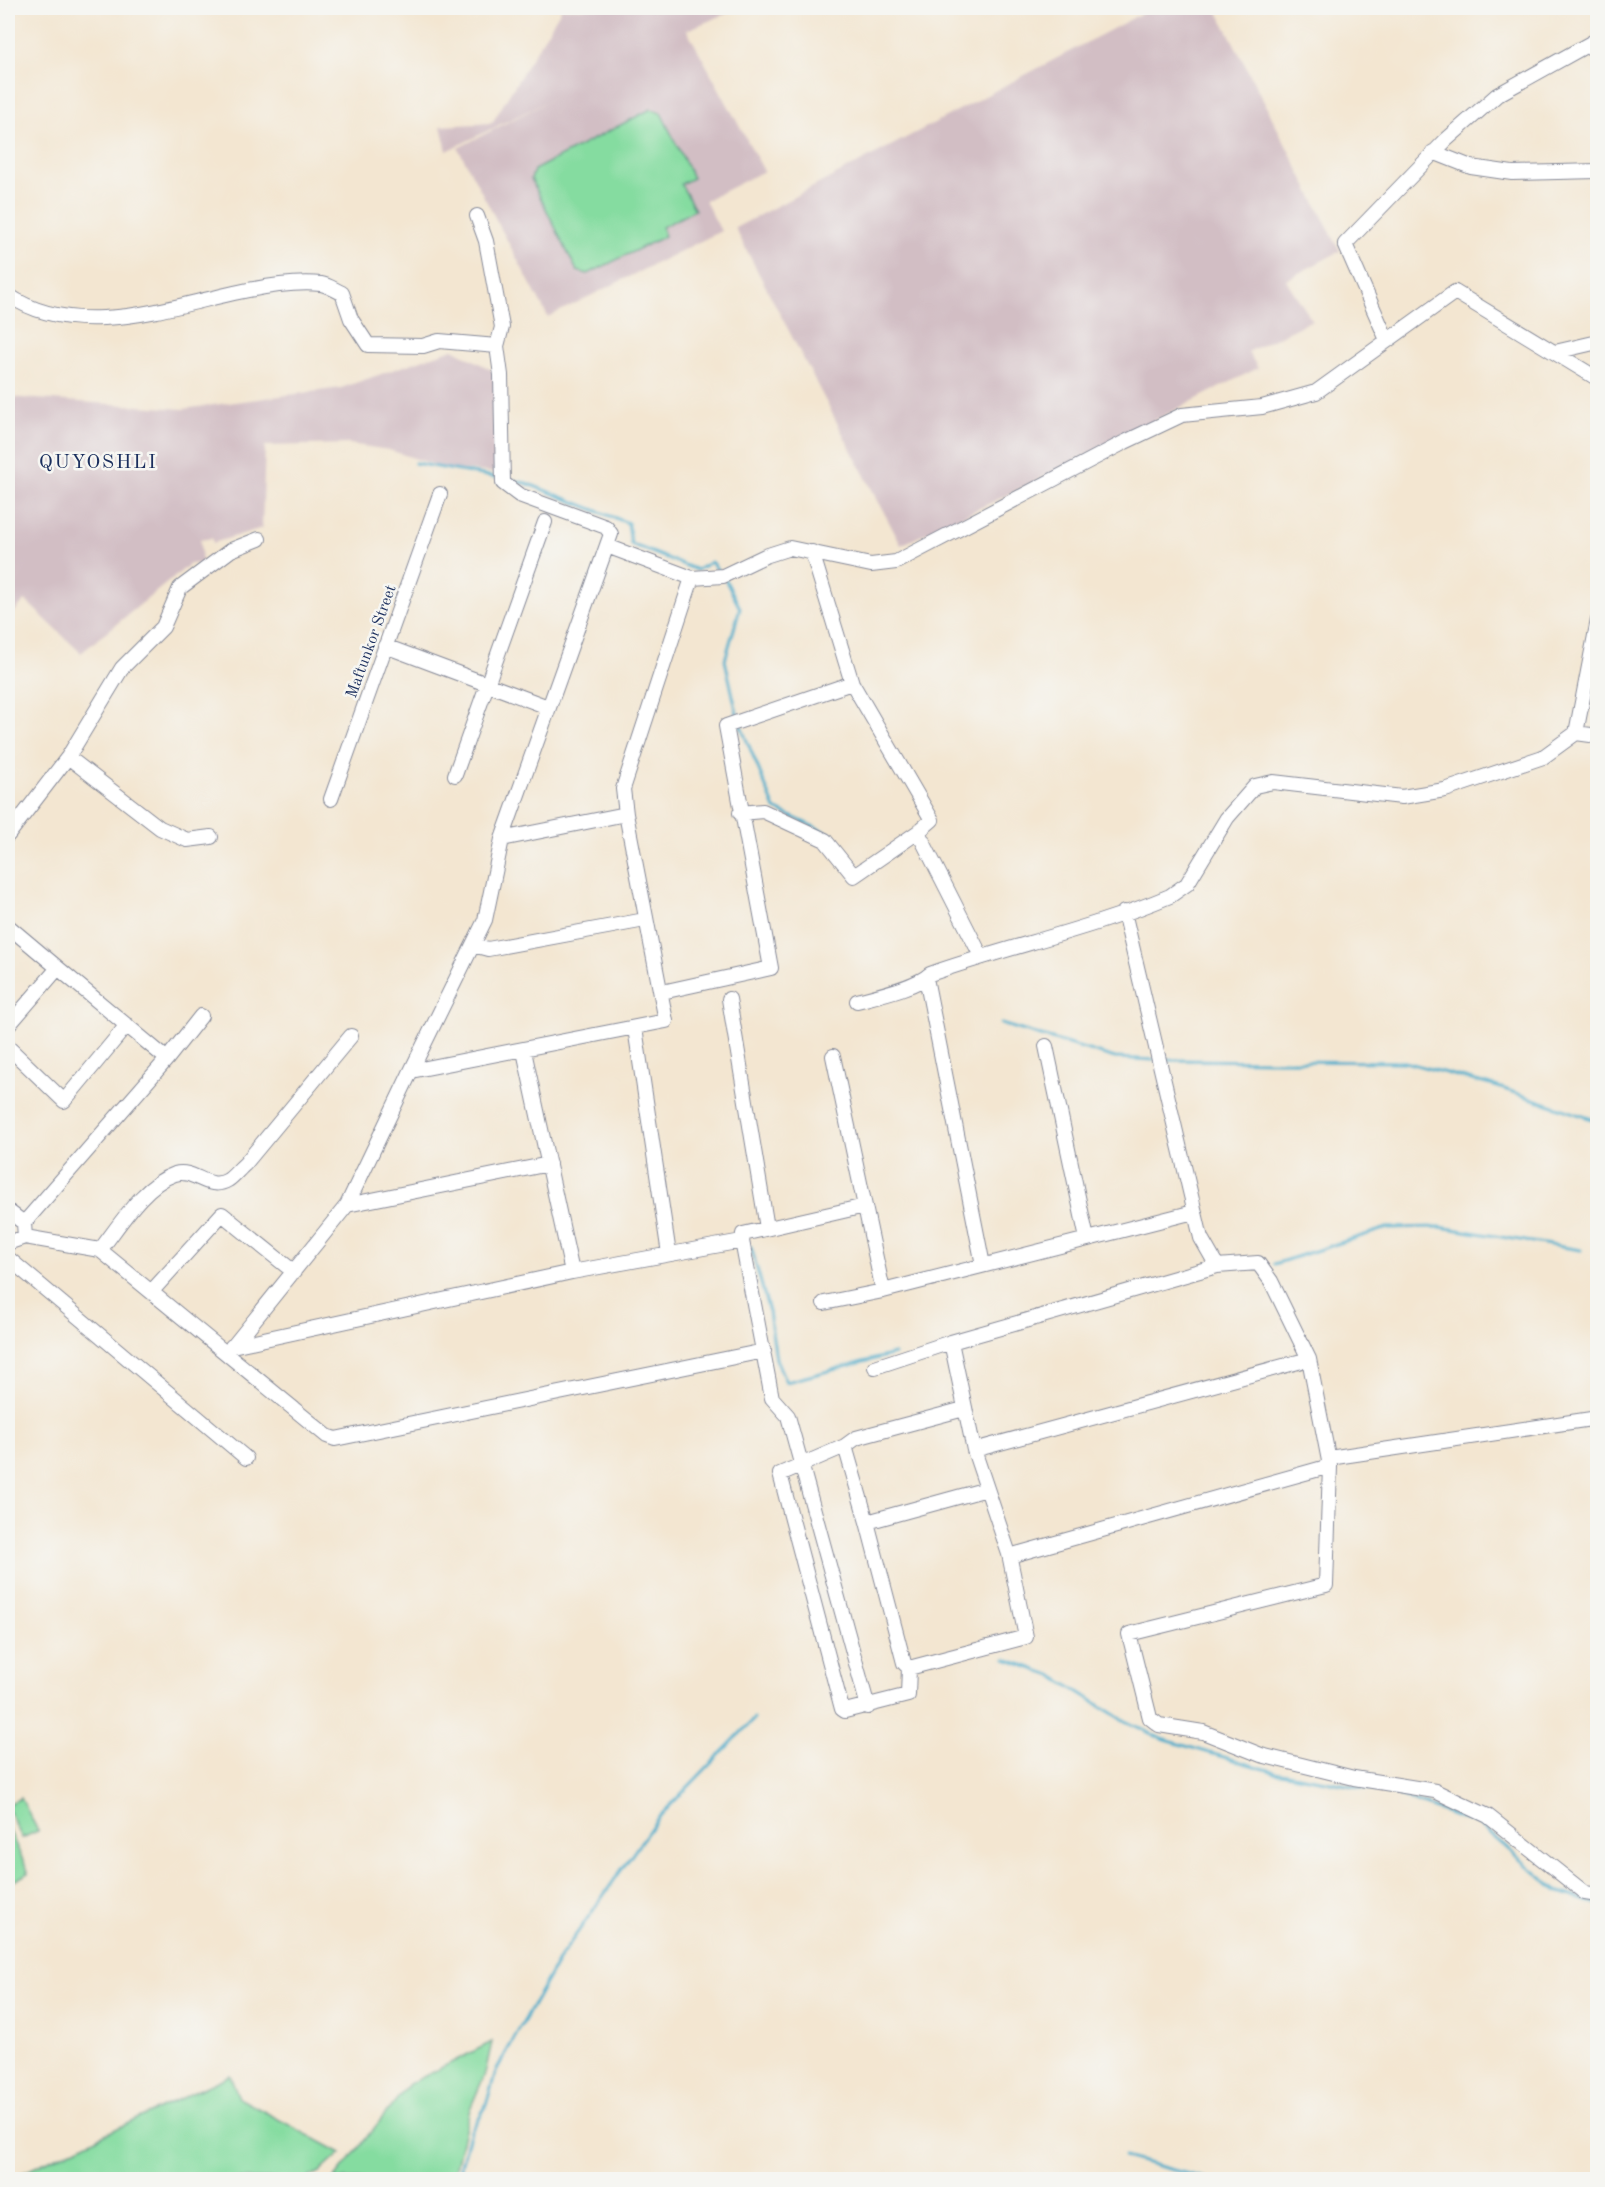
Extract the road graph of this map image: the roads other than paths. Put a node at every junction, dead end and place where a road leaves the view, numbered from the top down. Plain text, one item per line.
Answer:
1 (1598, 39) edge
2 (1433, 152) junction
3 (1598, 171) edge
4 (477, 216) dead end
5 (8, 295) edge
6 (1387, 340) junction
7 (1598, 342) edge
8 (497, 346) junction
9 (1555, 352) junction
10 (1598, 379) edge
11 (440, 494) dead end
12 (545, 522) dead end
13 (259, 539) dead end
14 (607, 546) junction
15 (812, 552) junction
16 (692, 578) junction
17 (1598, 620) edge
18 (385, 646) junction
19 (487, 683) junction
20 (852, 683) junction
21 (548, 707) junction
22 (1576, 733) junction
23 (1598, 736) edge
24 (68, 757) junction
25 (455, 775) dead end
26 (331, 800) dead end
27 (740, 813) junction
28 (626, 814) junction
29 (918, 832) junction
30 (8, 835) edge
31 (212, 837) dead end
32 (502, 838) junction
33 (1124, 912) junction
34 (645, 920) junction
35 (8, 926) edge
36 (473, 945) junction
37 (981, 956) junction
38 (58, 968) junction
39 (926, 978) junction
40 (662, 992) junction
41 (729, 999) dead end
42 (857, 1001) dead end
43 (201, 1016) dead end
44 (127, 1025) junction
45 (8, 1026) edge
46 (635, 1028) junction
47 (351, 1036) dead end
48 (1046, 1046) dead end
49 (8, 1047) edge
50 (524, 1051) junction
51 (833, 1056) dead end
52 (167, 1059) junction
53 (411, 1071) junction
54 (549, 1164) junction
55 (347, 1205) junction
56 (865, 1206) junction
57 (8, 1211) edge
58 (1194, 1212) junction
59 (767, 1228) junction
60 (25, 1230) junction
61 (1087, 1239) junction
62 (742, 1241) junction
63 (8, 1243) edge
64 (100, 1250) junction
65 (669, 1254) junction
66 (8, 1258) edge
67 (983, 1265) junction
68 (1217, 1266) junction
69 (294, 1272) junction
70 (572, 1272) junction
71 (152, 1291) junction
72 (883, 1291) junction
73 (824, 1303) dead end
74 (951, 1342) junction
75 (235, 1344) junction
76 (764, 1352) junction
77 (224, 1353) junction
78 (1309, 1359) junction
79 (875, 1367) dead end
80 (964, 1409) junction
81 (1598, 1418) edge
82 (845, 1446) junction
83 (974, 1449) junction
84 (246, 1458) dead end
85 (1329, 1462) junction
86 (803, 1464) junction
87 (987, 1489) junction
88 (867, 1522) junction
89 (1009, 1554) junction
90 (909, 1668) junction
91 (868, 1707) junction
92 (1598, 1895) edge

1 - 2 street
2 - 3 street
2 - 6 street
4 - 8 street
5 - 8 street
6 - 9 street
6 - 15 street
7 - 9 street
8 - 14 street
9 - 10 street
11 - 18 street, Maftunkor Street
12 - 19 street
13 - 24 street
14 - 16 street
14 - 21 street
15 - 16 street
15 - 20 street
16 - 28 street
17 - 22 street
18 - 19 street
18 - 26 street, Maftunkor Street
19 - 21 street
19 - 25 street
20 - 27 street
20 - 29 street
21 - 32 street
22 - 23 street
22 - 33 street
24 - 30 street
24 - 31 street
27 - 29 street
27 - 40 street
28 - 32 street
28 - 34 street
29 - 37 street
32 - 36 street
33 - 37 street
33 - 58 street
34 - 36 street
34 - 40 street
35 - 38 street
36 - 53 street
37 - 39 street
38 - 44 street
38 - 45 street
39 - 42 street
39 - 67 street
40 - 46 street
41 - 59 street
43 - 52 street
44 - 49 street
44 - 52 street
46 - 50 street
46 - 65 street
47 - 64 street
48 - 61 street
50 - 53 street
50 - 54 street
51 - 56 street
52 - 60 street
53 - 55 street
54 - 55 street
54 - 70 street
55 - 69 street
56 - 59 street
56 - 72 street
57 - 60 street
58 - 61 street
58 - 68 street
59 - 62 street
60 - 63 street
60 - 64 street
61 - 67 street
62 - 65 street
62 - 76 street
64 - 71 street
65 - 70 street
66 - 84 street
67 - 72 street
68 - 74 street
68 - 78 street
69 - 71 street
69 - 75 street
70 - 75 street
71 - 77 street
72 - 73 street
74 - 79 street
74 - 80 street
75 - 77 street
76 - 77 street
76 - 86 street
78 - 83 street
78 - 85 street
80 - 82 street
80 - 83 street
81 - 85 street
82 - 86 street
82 - 88 street
83 - 87 street
85 - 89 street
85 - 92 street
86 - 91 street
86 - 91 street
87 - 88 street
87 - 89 street
88 - 90 street
89 - 90 street
90 - 91 street

